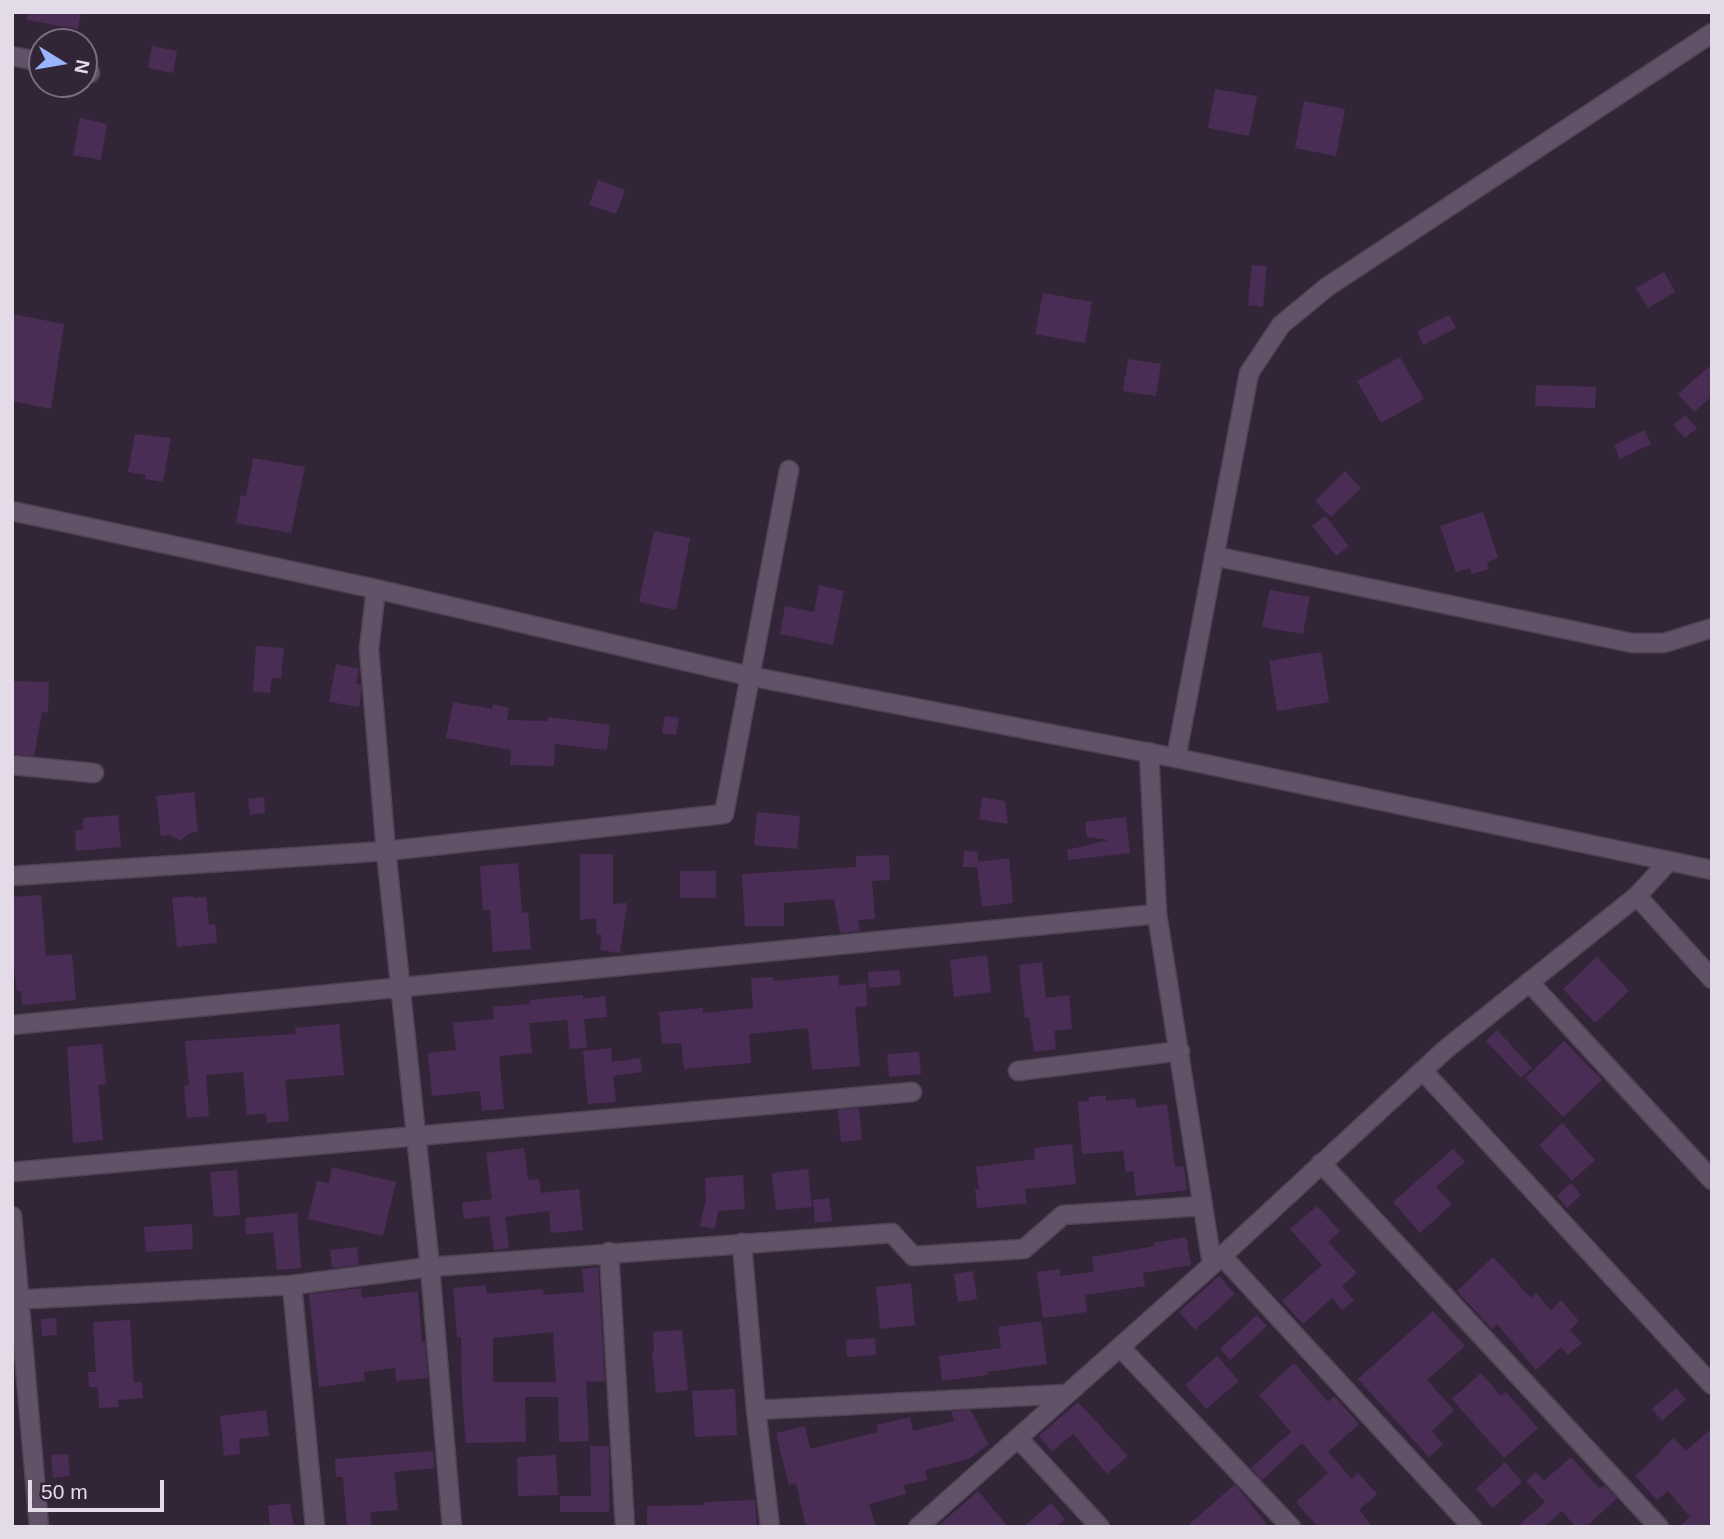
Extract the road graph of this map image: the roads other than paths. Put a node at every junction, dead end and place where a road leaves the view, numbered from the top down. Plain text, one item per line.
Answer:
1 (1712, 33) edge
2 (789, 470) dead end
3 (12, 511) edge
4 (1214, 556) junction
5 (376, 589) junction
6 (1712, 628) edge
7 (748, 676) junction
8 (1149, 752) junction
9 (1176, 758) junction
10 (12, 765) edge
11 (94, 773) dead end
12 (386, 851) junction
13 (1669, 861) junction
14 (1712, 870) edge
15 (12, 876) edge
16 (1637, 896) junction
17 (1157, 914) junction
18 (1712, 979) edge
19 (1529, 982) junction
20 (399, 989) junction
21 (12, 1025) edge
22 (1180, 1051) junction
23 (1018, 1070) dead end
24 (1423, 1071) junction
25 (912, 1092) dead end
26 (414, 1136) junction
27 (1321, 1163) junction
28 (12, 1172) edge
29 (1712, 1180) edge
30 (1203, 1206) junction
31 (12, 1216) edge
32 (742, 1243) junction
33 (609, 1252) junction
34 (1217, 1260) junction
35 (430, 1267) junction
36 (292, 1285) junction
37 (16, 1300) edge
38 (1121, 1347) junction
39 (1712, 1385) edge
40 (1067, 1394) junction
41 (756, 1410) junction
42 (1018, 1438) junction
43 (39, 1527) edge
44 (315, 1527) edge
45 (452, 1527) edge
46 (625, 1527) edge
47 (771, 1527) edge
48 (918, 1527) edge
49 (1100, 1527) edge
50 (1291, 1527) edge
51 (1472, 1527) edge
52 (1659, 1527) edge

1 - 4 street
2 - 7 street
3 - 5 street
4 - 6 street
4 - 9 street
5 - 7 street
5 - 12 street
7 - 8 street
7 - 12 street
8 - 9 street
8 - 17 street
9 - 13 street
10 - 11 street
12 - 15 street
12 - 20 street
13 - 14 street
13 - 16 street
16 - 18 street
16 - 19 street
17 - 20 street
17 - 22 street
19 - 24 street
19 - 29 street
20 - 21 street
20 - 26 street
22 - 23 street
22 - 30 street
24 - 27 street
24 - 39 street
25 - 26 street
26 - 28 street
26 - 35 street
27 - 34 street
27 - 52 street
30 - 32 street
30 - 34 street
31 - 37 street
32 - 33 street
32 - 41 street
33 - 35 street
33 - 46 street
34 - 38 street
34 - 51 street
35 - 36 street
35 - 45 street
36 - 37 street
36 - 44 street
37 - 43 street
38 - 40 street
38 - 50 street
40 - 41 street
40 - 42 street
41 - 47 street
42 - 48 street
42 - 49 street

